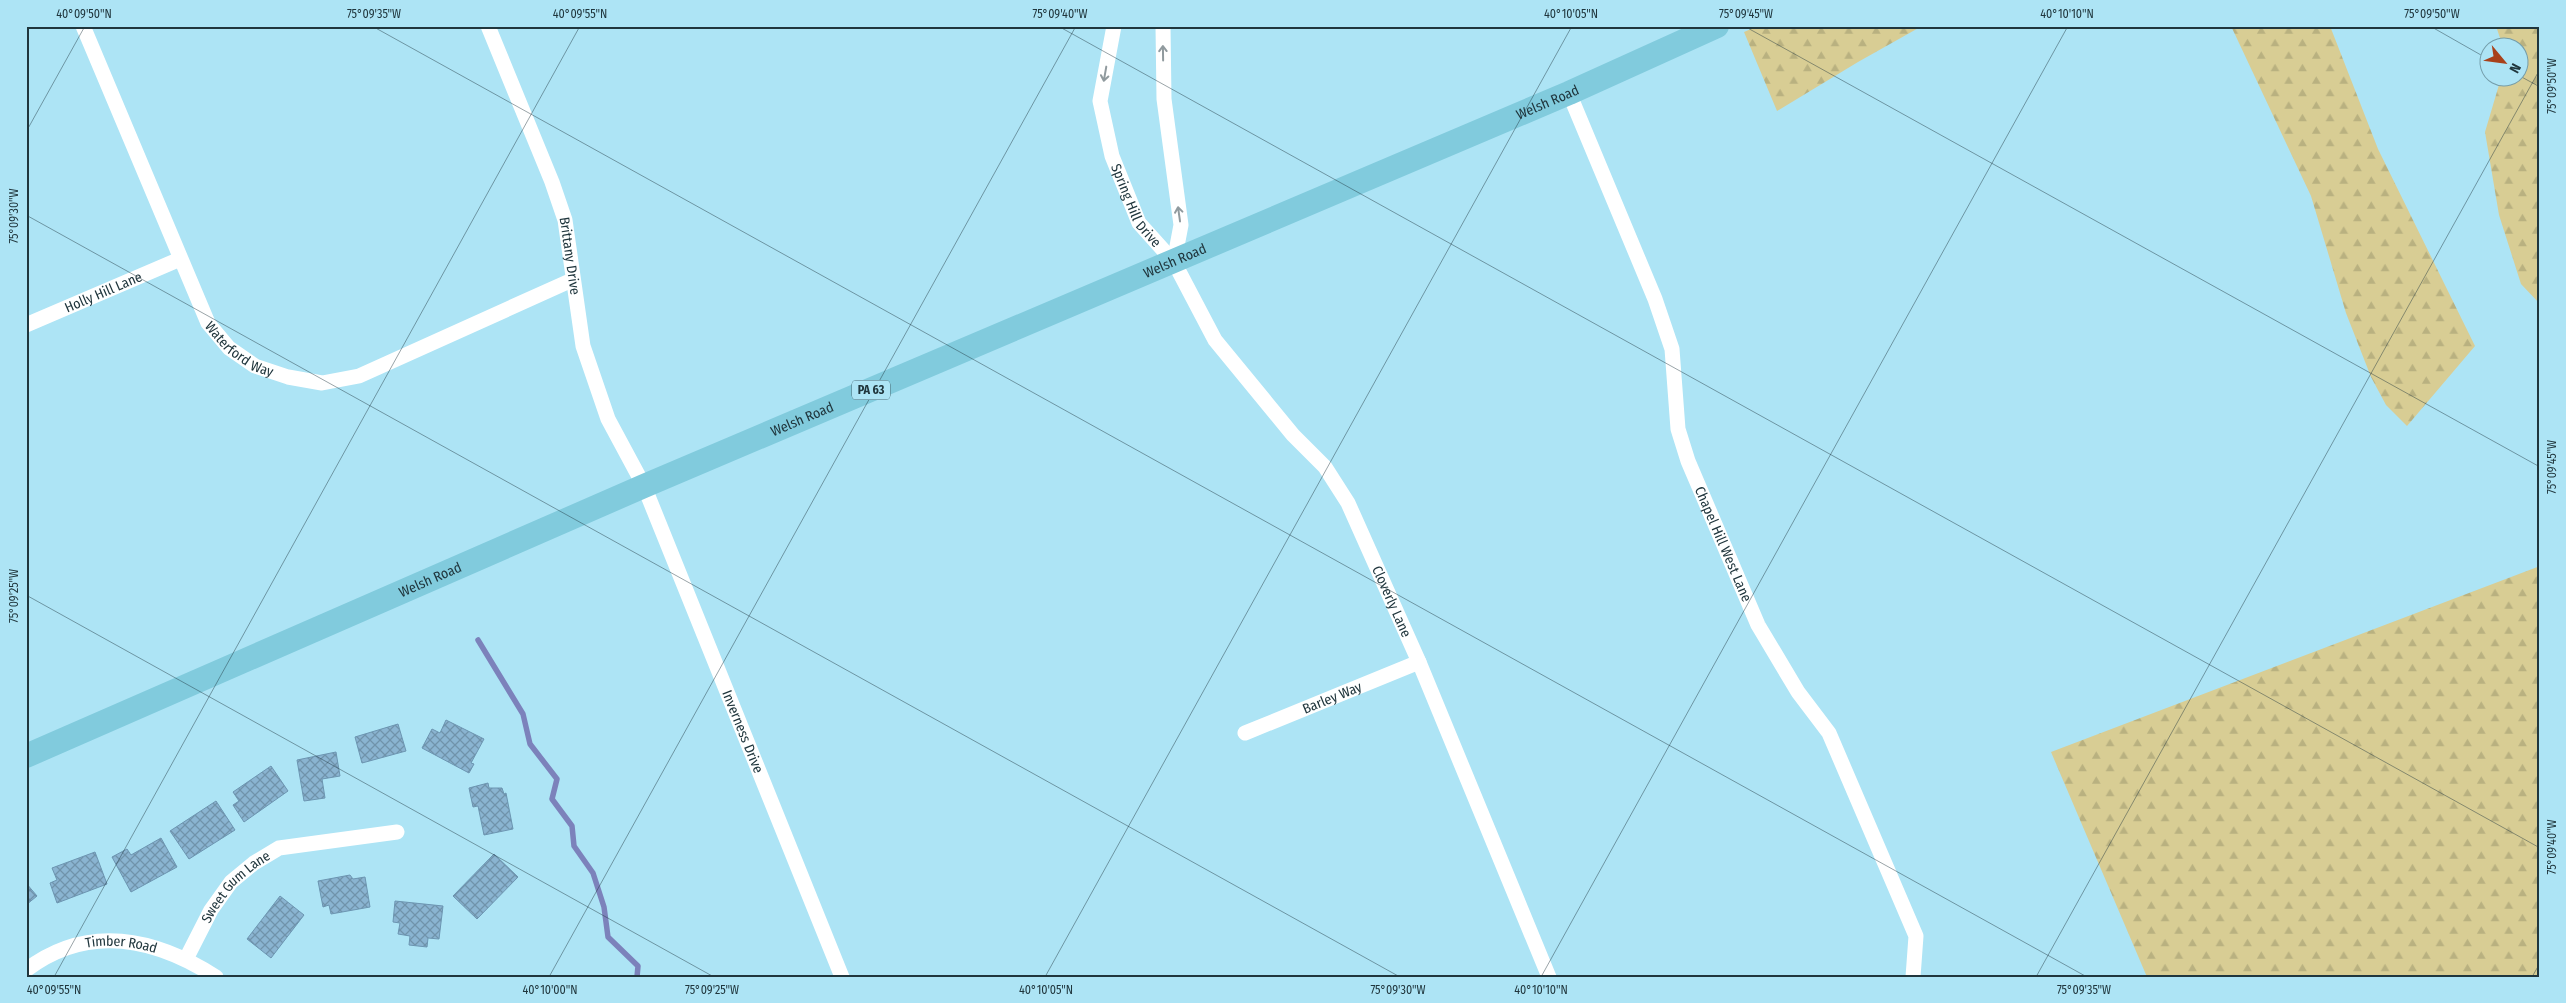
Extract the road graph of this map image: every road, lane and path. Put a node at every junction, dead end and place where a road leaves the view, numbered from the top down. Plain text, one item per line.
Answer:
1 (82, 26) edge
2 (488, 26) edge
3 (1114, 26) edge
4 (1163, 26) edge
5 (1717, 26) edge
6 (1569, 93) junction
7 (180, 258) junction
8 (1174, 262) junction
9 (572, 280) junction
10 (26, 325) edge
11 (644, 486) junction
12 (1420, 662) junction
13 (1245, 733) dead end
14 (26, 756) edge
15 (397, 832) dead end
16 (186, 959) junction
17 (26, 970) edge
18 (837, 975) edge
19 (216, 977) edge
20 (1549, 977) edge
21 (1913, 977) edge

1 - 7 street, Waterford Way
2 - 9 street, Brittany Drive
3 -> 8 street, Spring Hill Drive
8 -> 4 street, Spring Hill Drive
5 - 6 main road, Welsh Road / PA 63
6 - 8 main road, Welsh Road / PA 63
6 - 21 street, Chapel Hill West Lane
7 - 9 street, Waterford Way
7 - 10 street, Holly Hill Lane
8 - 11 main road, Welsh Road / PA 63
8 - 12 street, Cloverly Lane
9 - 11 street, Brittany Drive
11 - 14 main road, Welsh Road / PA 63
11 - 18 street, Inverness Drive
12 - 13 street, Barley Way
12 - 20 street, Cloverly Lane
15 - 16 street, Sweet Gum Lane
16 - 17 street, Timber Road
16 - 19 street, Timber Road

